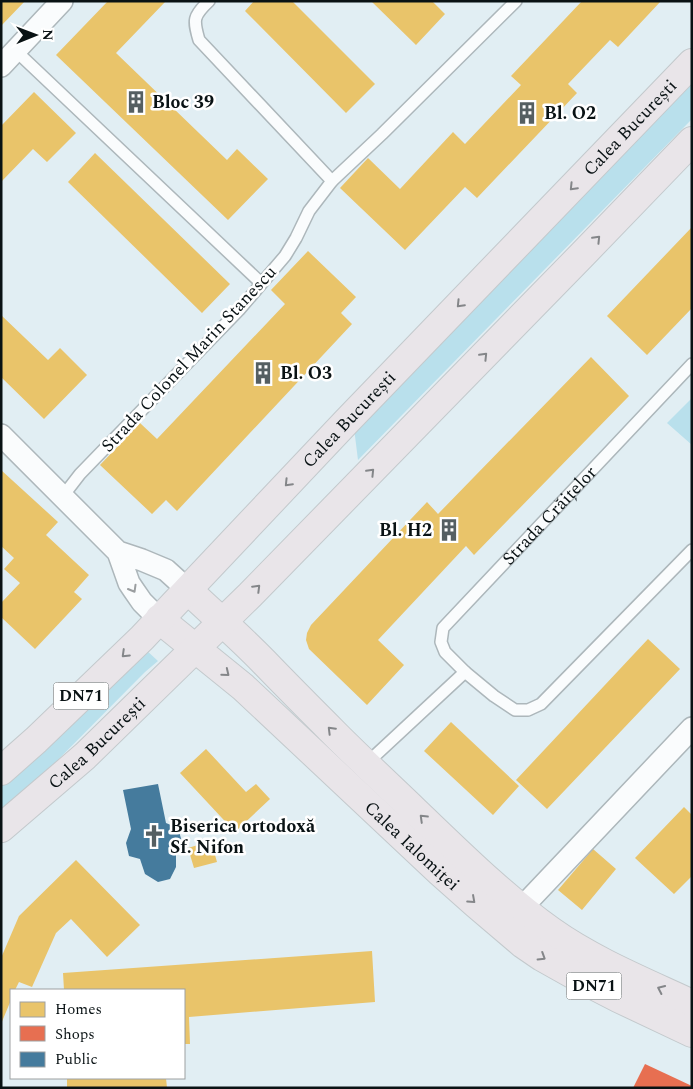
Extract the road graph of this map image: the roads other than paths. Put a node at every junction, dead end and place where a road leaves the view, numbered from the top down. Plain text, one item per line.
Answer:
1 (62, 1) edge
2 (209, 1) edge
3 (516, 1) edge
4 (16, 50) junction
5 (692, 63) edge
6 (1, 66) edge
7 (692, 141) edge
8 (332, 181) junction
9 (261, 283) junction
10 (692, 364) edge
11 (1, 435) edge
12 (63, 496) junction
13 (692, 550) edge
14 (118, 552) junction
15 (188, 590) junction
16 (159, 619) junction
17 (222, 622) junction
18 (195, 648) junction
19 (465, 672) junction
20 (692, 728) edge
21 (366, 764) junction
22 (1, 771) edge
23 (5, 828) edge
24 (512, 918) junction
25 (692, 1004) edge
26 (692, 1033) edge

1 - 4 street
2 - 8 lane
3 - 8 lane, Strada Colonel Marin Stanescu
4 - 6 street
4 - 9 lane
5 -> 15 main road, Calea București
17 -> 7 main road, Calea București
8 - 9 lane, Strada Colonel Marin Stanescu
9 - 12 lane, Strada Colonel Marin Stanescu
10 - 19 lane, Strada Crăițelor
11 - 12 street
12 - 14 street
13 - 19 lane, Strada Crăițelor
14 - 15 street
14 -> 16 street
15 - 16 main road, Calea București / DN71
15 - 17 main road, Calea Ialomiței / DN71
16 - 18 main road, Calea Ialomiței
16 -> 22 main road, Calea București / DN71
17 - 18 main road, Calea București
21 -> 17 main road, Calea Ialomiței / DN71
18 - 23 main road, Calea București / DN71
18 -> 24 main road, Calea Ialomiței / DN71
19 - 21 lane
20 - 24 street
24 -> 21 main road, Calea Ialomiței / DN71
25 -> 24 main road, Calea Ialomiței / DN71
24 -> 26 main road, Calea Ialomiței / DN71

